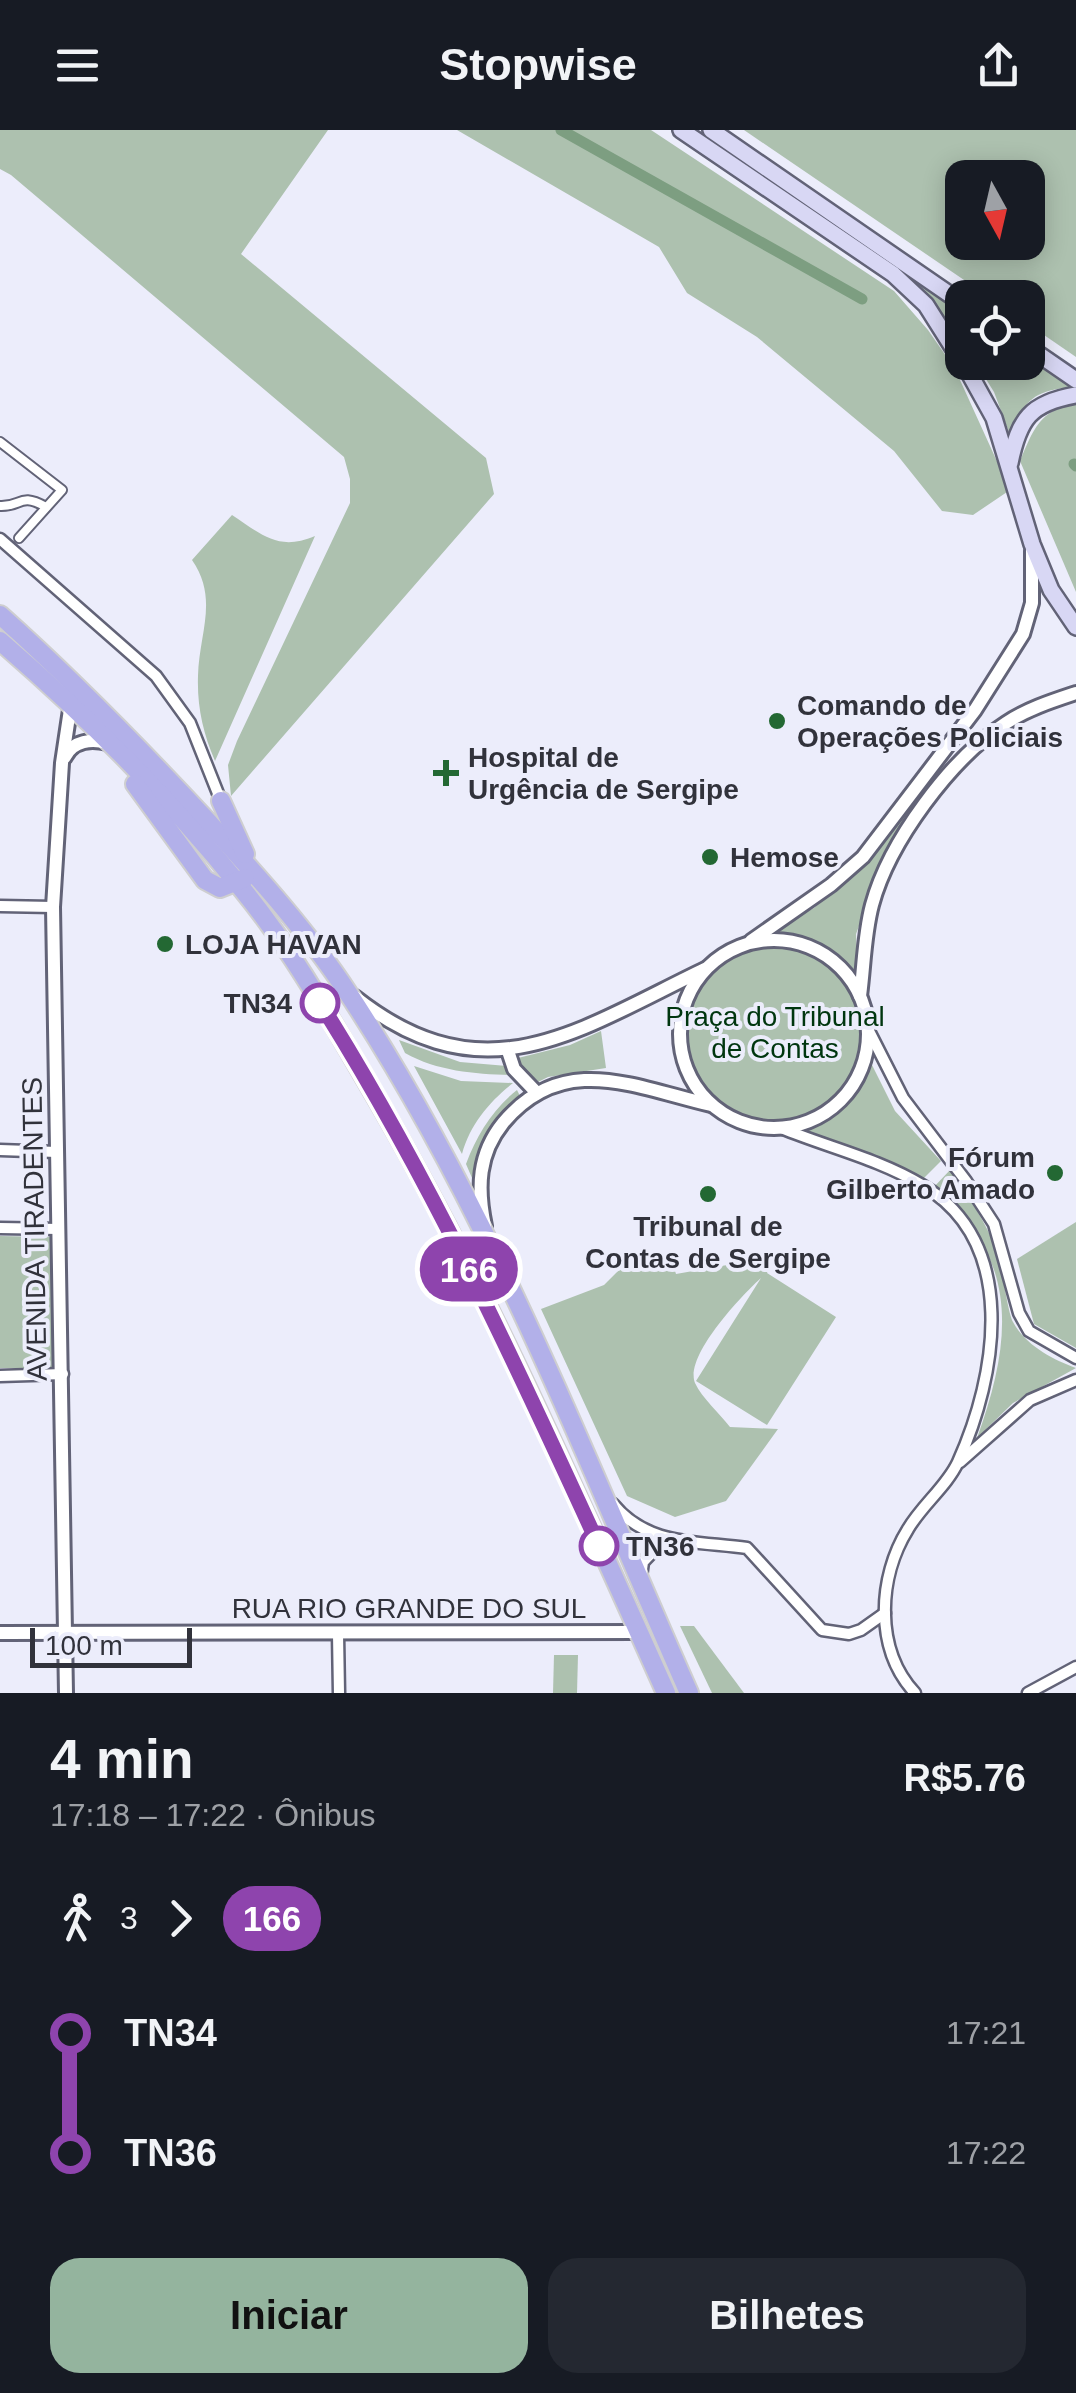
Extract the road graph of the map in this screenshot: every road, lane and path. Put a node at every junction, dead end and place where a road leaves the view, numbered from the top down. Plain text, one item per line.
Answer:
1 (681, 130) edge
2 (711, 130) edge
3 (945, 291) edge
4 (945, 334) edge
5 (1045, 359) edge
6 (973, 380) edge
7 (1076, 380) edge
8 (1076, 394) edge
9 (0, 442) edge
10 (1009, 467) junction
11 (0, 506) edge
12 (46, 507) junction
13 (18, 538) dead end
14 (0, 540) edge
15 (1032, 544) junction
16 (0, 615) edge
17 (1076, 628) edge
18 (0, 641) edge
19 (1076, 693) edge
20 (71, 703) junction
21 (114, 744) junction
22 (939, 757) junction
23 (62, 764) junction
24 (956, 766) junction
25 (220, 801) joint
26 (252, 870) junction
27 (238, 883) junction
28 (0, 906) edge
29 (53, 907) junction
30 (748, 944) junction
31 (707, 968) junction
32 (346, 990) junction
33 (860, 996) junction
34 (868, 1029) junction
35 (508, 1050) junction
36 (536, 1092) junction
37 (712, 1105) junction
38 (780, 1128) junction
39 (0, 1150) edge
40 (57, 1152) junction
41 (0, 1228) edge
42 (60, 1229) junction
43 (490, 1248) junction
44 (1076, 1358) edge
45 (63, 1374) junction
46 (0, 1376) edge
47 (1076, 1380) edge
48 (957, 1465) junction
49 (601, 1489) junction
50 (664, 1539) junction
51 (640, 1584) junction
52 (885, 1613) junction
53 (638, 1632) junction
54 (0, 1633) edge
55 (66, 1634) junction
56 (338, 1634) junction
57 (1076, 1667) edge
58 (66, 1693) edge
59 (339, 1693) edge
60 (666, 1693) edge
61 (689, 1693) edge
62 (914, 1693) edge
63 (1028, 1693) edge

1 - 4 main road
2 - 3 main road
5 - 7 main road
6 - 10 main road
8 - 10 main road
9 - 12 street
10 - 15 main road
11 - 12 street
12 - 13 street
14 - 25 street
15 - 17 main road
15 - 22 street
16 - 26 main road
18 - 20 main road
19 - 24 street
20 - 21 main road
20 - 23 street, AVENIDA TIRADENTES
21 - 23 street
21 - 27 main road
22 - 24 street
22 - 30 street
23 - 29 street, AVENIDA TIRADENTES
24 - 33 street
25 - 26 main road
26 - 27 main road
26 - 32 main road
27 - 53 main road
28 - 29 street
29 - 40 street, AVENIDA TIRADENTES
30 - 31 street
30 - 33 street
31 - 35 street
31 - 37 street
32 - 35 street
32 - 43 main road
33 - 34 street
34 - 38 street
34 - 44 street
35 - 36 street
36 - 37 street
36 - 43 street
37 - 38 street
38 - 48 street
39 - 40 street
40 - 42 street, AVENIDA TIRADENTES
41 - 42 street
42 - 45 street, AVENIDA TIRADENTES
43 - 49 main road
45 - 46 street
45 - 55 street, AVENIDA TIRADENTES
47 - 48 street
48 - 52 street
49 - 50 street
49 - 51 main road
50 - 51 street
50 - 52 street
51 - 61 main road
52 - 62 street
53 - 56 street, RUA RIO GRANDE DO SUL
53 - 60 main road
54 - 55 street, RUA RIO GRANDE DO SUL
55 - 56 street, RUA RIO GRANDE DO SUL
55 - 58 street, AVENIDA TIRADENTES
56 - 59 street
57 - 63 street

